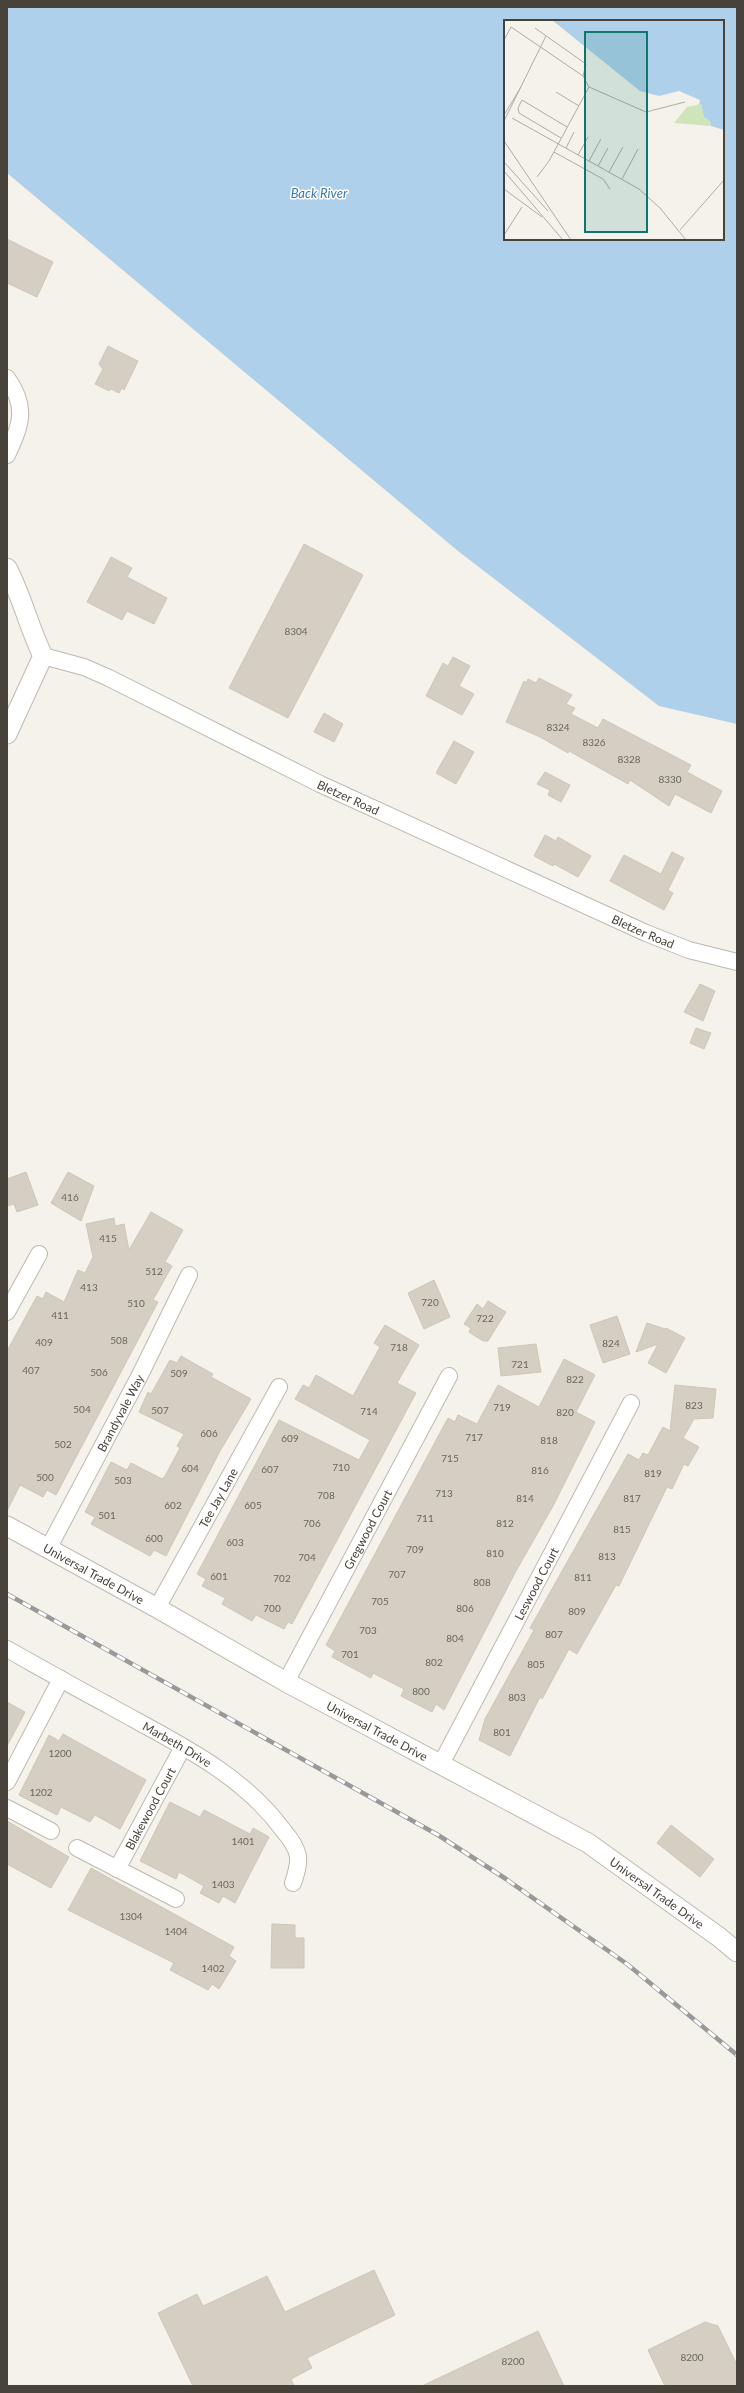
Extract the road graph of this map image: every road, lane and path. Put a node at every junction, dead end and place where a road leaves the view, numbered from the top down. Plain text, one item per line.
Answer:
1 (7, 378) edge
2 (7, 455) edge
3 (7, 568) edge
4 (44, 656) junction
5 (7, 734) edge
6 (737, 962) edge
7 (39, 1254) dead end
8 (189, 1275) dead end
9 (7, 1312) edge
10 (449, 1376) dead end
11 (279, 1387) dead end
12 (631, 1403) dead end
13 (7, 1526) edge
14 (48, 1549) junction
15 (158, 1608) junction
16 (7, 1649) edge
17 (61, 1680) junction
18 (286, 1682) junction
19 (183, 1747) junction
20 (441, 1764) junction
21 (7, 1782) edge
22 (7, 1808) edge
23 (51, 1831) dead end
24 (77, 1848) dead end
25 (117, 1869) junction
26 (293, 1883) dead end
27 (176, 1899) dead end
28 (737, 1952) edge

1 - 2 street
3 - 4 street
4 - 5 street
4 - 6 street, Bletzer Road
7 - 9 street
8 - 14 street, Brandyvale Way
10 - 18 street, Gregwood Court
11 - 15 street, Tee Jay Lane
12 - 20 street, Leswood Court
13 - 14 street, Universal Trade Drive
14 - 15 street, Universal Trade Drive
15 - 18 street, Universal Trade Drive
16 - 17 street, Marbeth Drive
17 - 19 street, Marbeth Drive
17 - 21 street
18 - 20 street, Universal Trade Drive
19 - 25 street, Blakewood Court
19 - 26 street, Marbeth Drive
20 - 28 street, Universal Trade Drive
22 - 23 street
24 - 25 street
25 - 27 street

